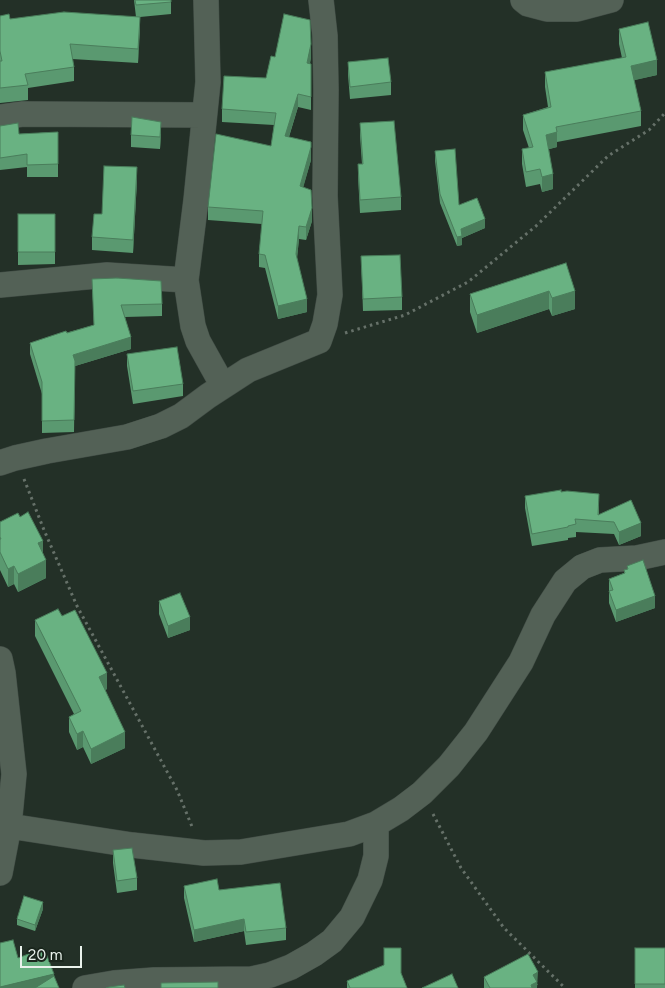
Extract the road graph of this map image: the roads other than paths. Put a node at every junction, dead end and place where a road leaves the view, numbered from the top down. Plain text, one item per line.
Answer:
1 (206, 0) edge
2 (321, 0) edge
3 (523, 0) edge
4 (611, 0) edge
5 (204, 115) junction
6 (0, 117) edge
7 (186, 280) junction
8 (0, 285) edge
9 (223, 386) junction
10 (8, 460) edge
11 (665, 552) edge
12 (0, 659) edge
13 (7, 775) edge
14 (376, 824) junction
15 (9, 826) junction
16 (0, 873) edge
17 (242, 984) edge
18 (85, 988) edge

1 - 5 street
2 - 9 street
3 - 4 street
5 - 6 street
5 - 7 street
7 - 8 street
7 - 9 street
9 - 10 street
11 - 14 street
12 - 13 street
13 - 15 street
14 - 15 street
14 - 17 street
15 - 16 street
17 - 18 street

